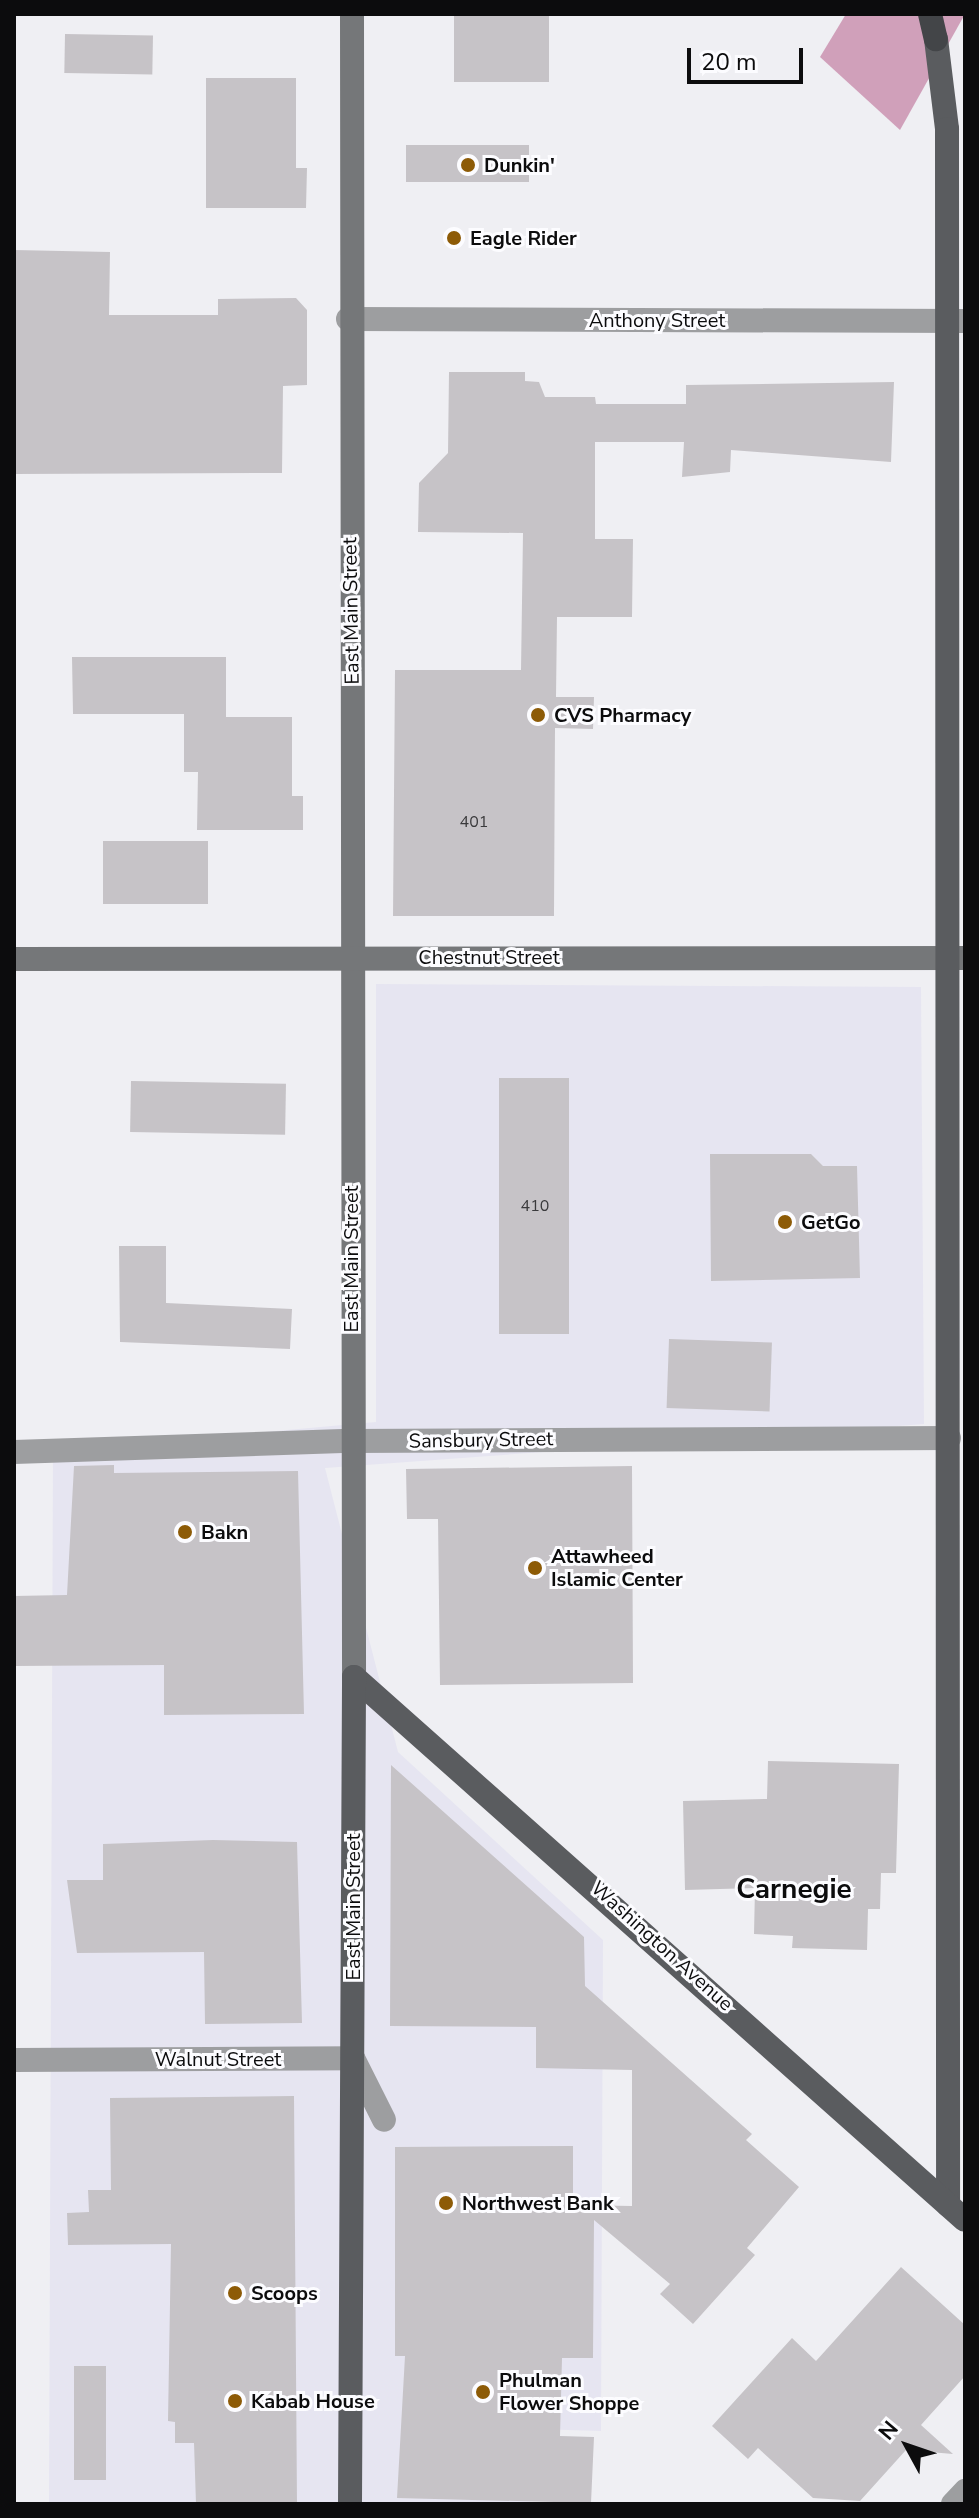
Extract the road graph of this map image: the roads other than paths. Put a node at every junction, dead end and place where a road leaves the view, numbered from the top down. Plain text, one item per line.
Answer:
1 (352, 14) edge
2 (930, 14) edge
3 (936, 39) joint
4 (348, 319) junction
5 (956, 321) edge
6 (353, 956) junction
7 (957, 958) edge
8 (14, 959) edge
9 (949, 1438) junction
10 (350, 1441) junction
11 (14, 1452) edge
12 (354, 1677) junction
13 (353, 2058) junction
14 (14, 2060) edge
15 (384, 2120) dead end
16 (956, 2213) edge
17 (965, 2491) edge
18 (350, 2504) edge
19 (953, 2504) edge

1 - 4 main road, East Main Street
2 - 3 highway
3 - 5 main road
4 - 5 street, Anthony Street
4 - 6 main road, East Main Street
5 - 7 main road
6 - 7 main road, Chestnut Street
6 - 8 main road, Chestnut Street
6 - 10 main road, East Main Street
7 - 9 main road
9 - 10 street, Sansbury Street
9 - 16 main road
10 - 11 street, Sansbury Street
10 - 12 main road, East Main Street
12 - 13 main road, East Main Street
12 - 16 main road, Washington Avenue
13 - 14 street, Walnut Street
13 - 15 street
13 - 18 main road, East Main Street
17 - 19 street

